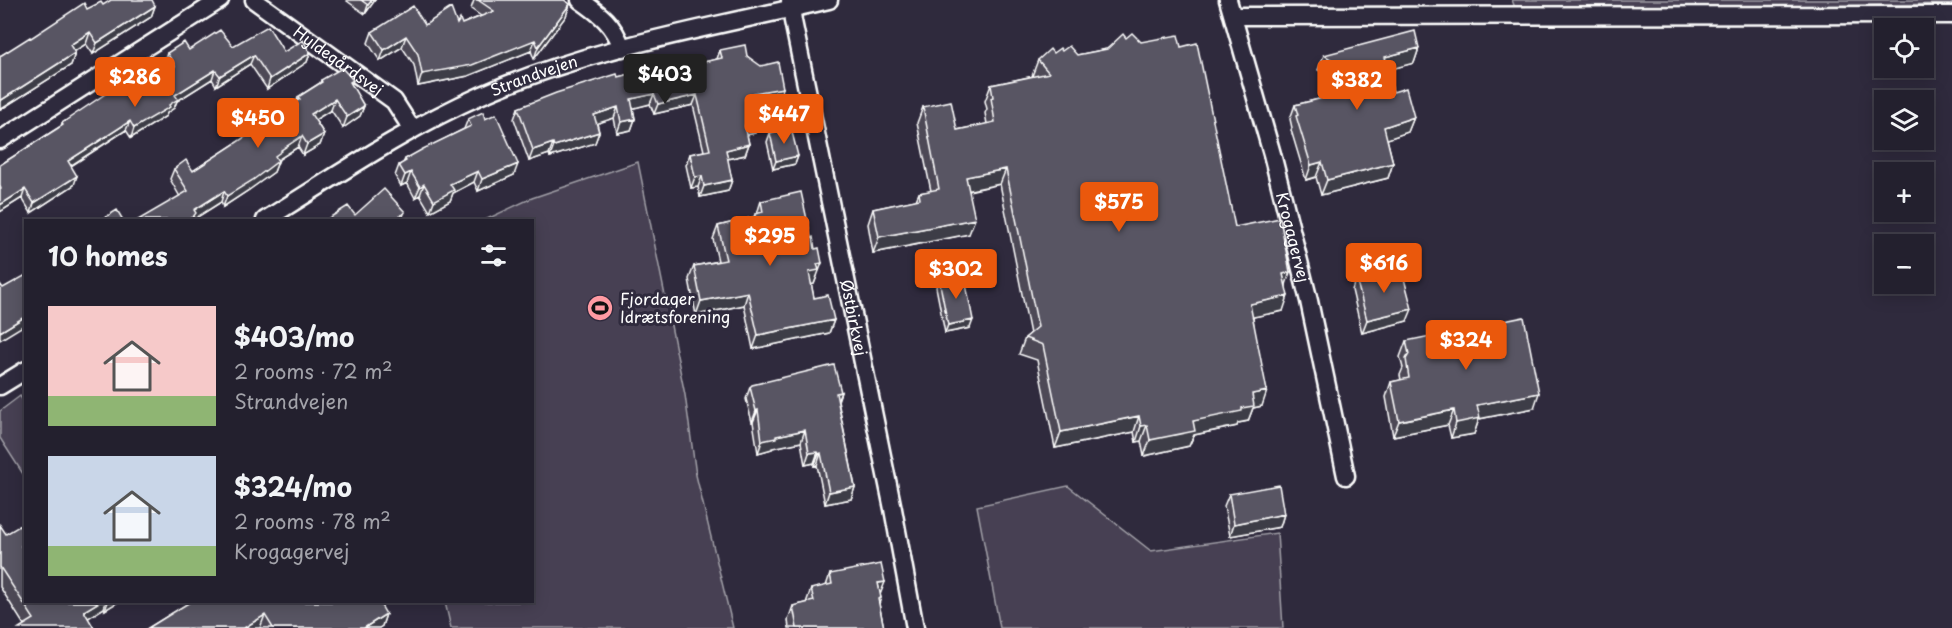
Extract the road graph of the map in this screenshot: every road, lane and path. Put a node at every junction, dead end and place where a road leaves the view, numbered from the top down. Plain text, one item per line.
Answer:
1 (220, 0) edge
2 (254, 0) edge
3 (580, 0) edge
4 (830, 0) edge
5 (790, 4) edge
6 (1231, 8) edge
7 (1952, 15) edge
8 (622, 48) junction
9 (412, 129) junction
10 (0, 140) edge
11 (267, 219) edge
12 (24, 371) edge
13 (0, 386) edge
14 (1346, 476) dead end
15 (915, 628) edge

1 - 10 street
2 - 9 street, Hyldegårdsvej
3 - 8 street
4 - 5 street, Strandvejen
5 - 8 street, Strandvejen
5 - 15 street, Østbirkvej
6 - 7 street
6 - 14 street, Krogagervej
8 - 9 street, Strandvejen
9 - 11 street, Strandvejen
12 - 13 street

